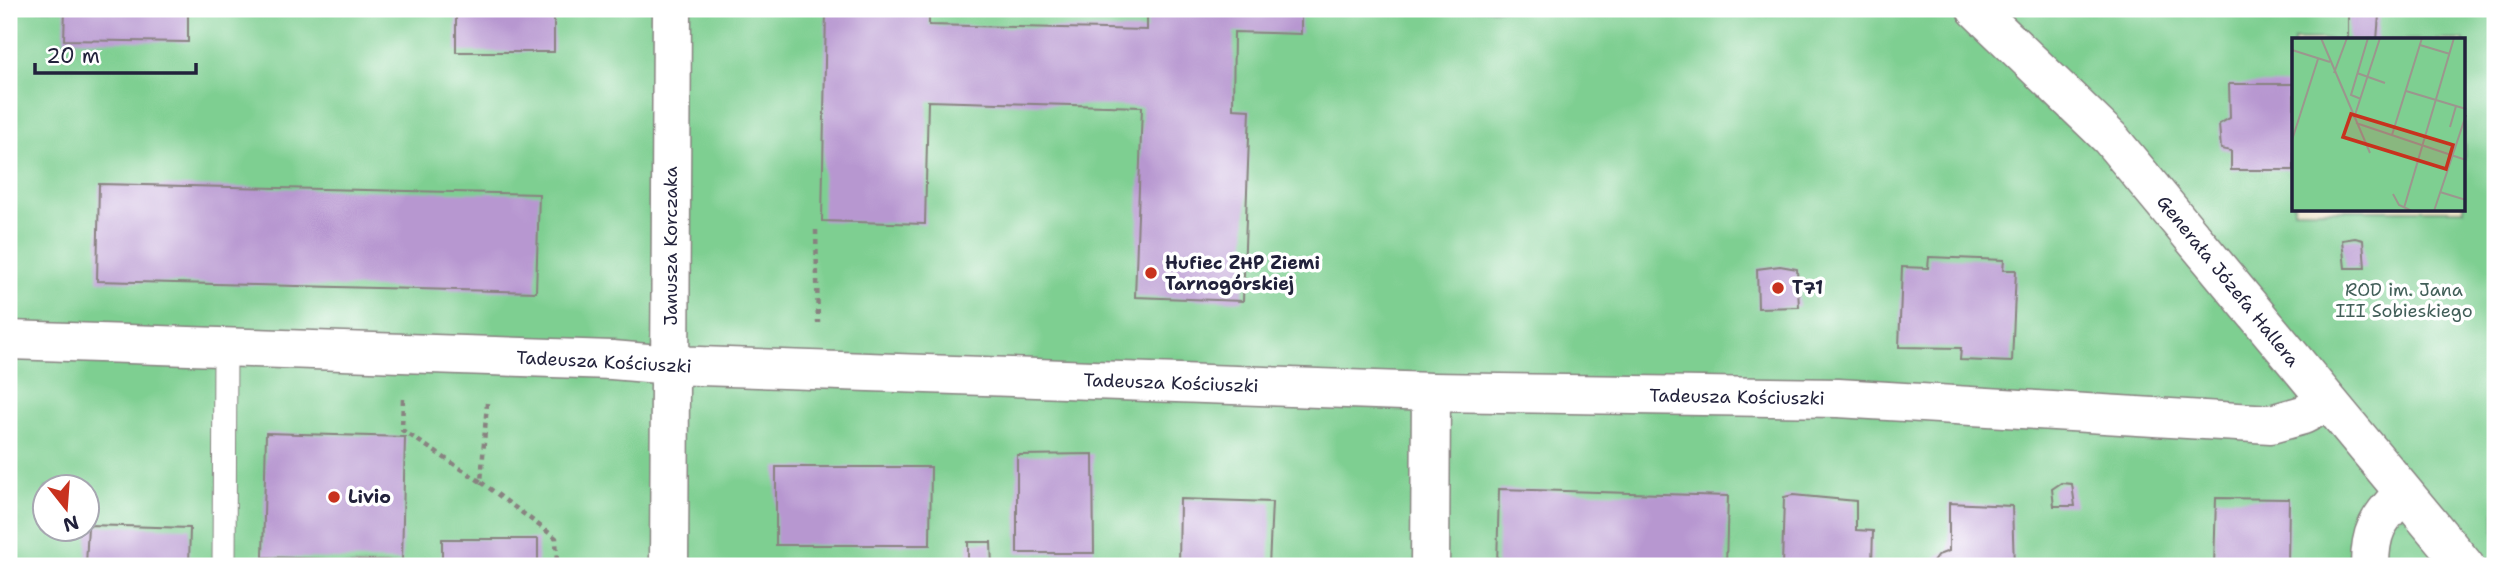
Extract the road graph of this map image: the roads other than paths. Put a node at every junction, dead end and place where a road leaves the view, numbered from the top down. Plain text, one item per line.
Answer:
1 (672, 9) edge
2 (1976, 9) edge
3 (9, 340) edge
4 (225, 348) junction
5 (671, 365) junction
6 (1431, 392) junction
7 (2328, 402) junction
8 (2403, 492) junction
9 (224, 566) edge
10 (669, 566) edge
11 (1430, 566) edge
12 (2370, 566) edge
13 (2465, 566) edge

1 - 5 street, Janusza Korczaka
2 - 7 street, Generała Józefa Hallera
3 - 4 street, Tadeusza Kościuszki
4 - 5 street, Tadeusza Kościuszki
4 - 9 lane
5 - 6 street, Tadeusza Kościuszki
5 - 10 street, Janusza Korczaka
6 - 7 street, Tadeusza Kościuszki
6 - 11 street
7 - 8 street, Generała Józefa Hallera
8 - 12 street
8 - 13 street, Generała Józefa Hallera

